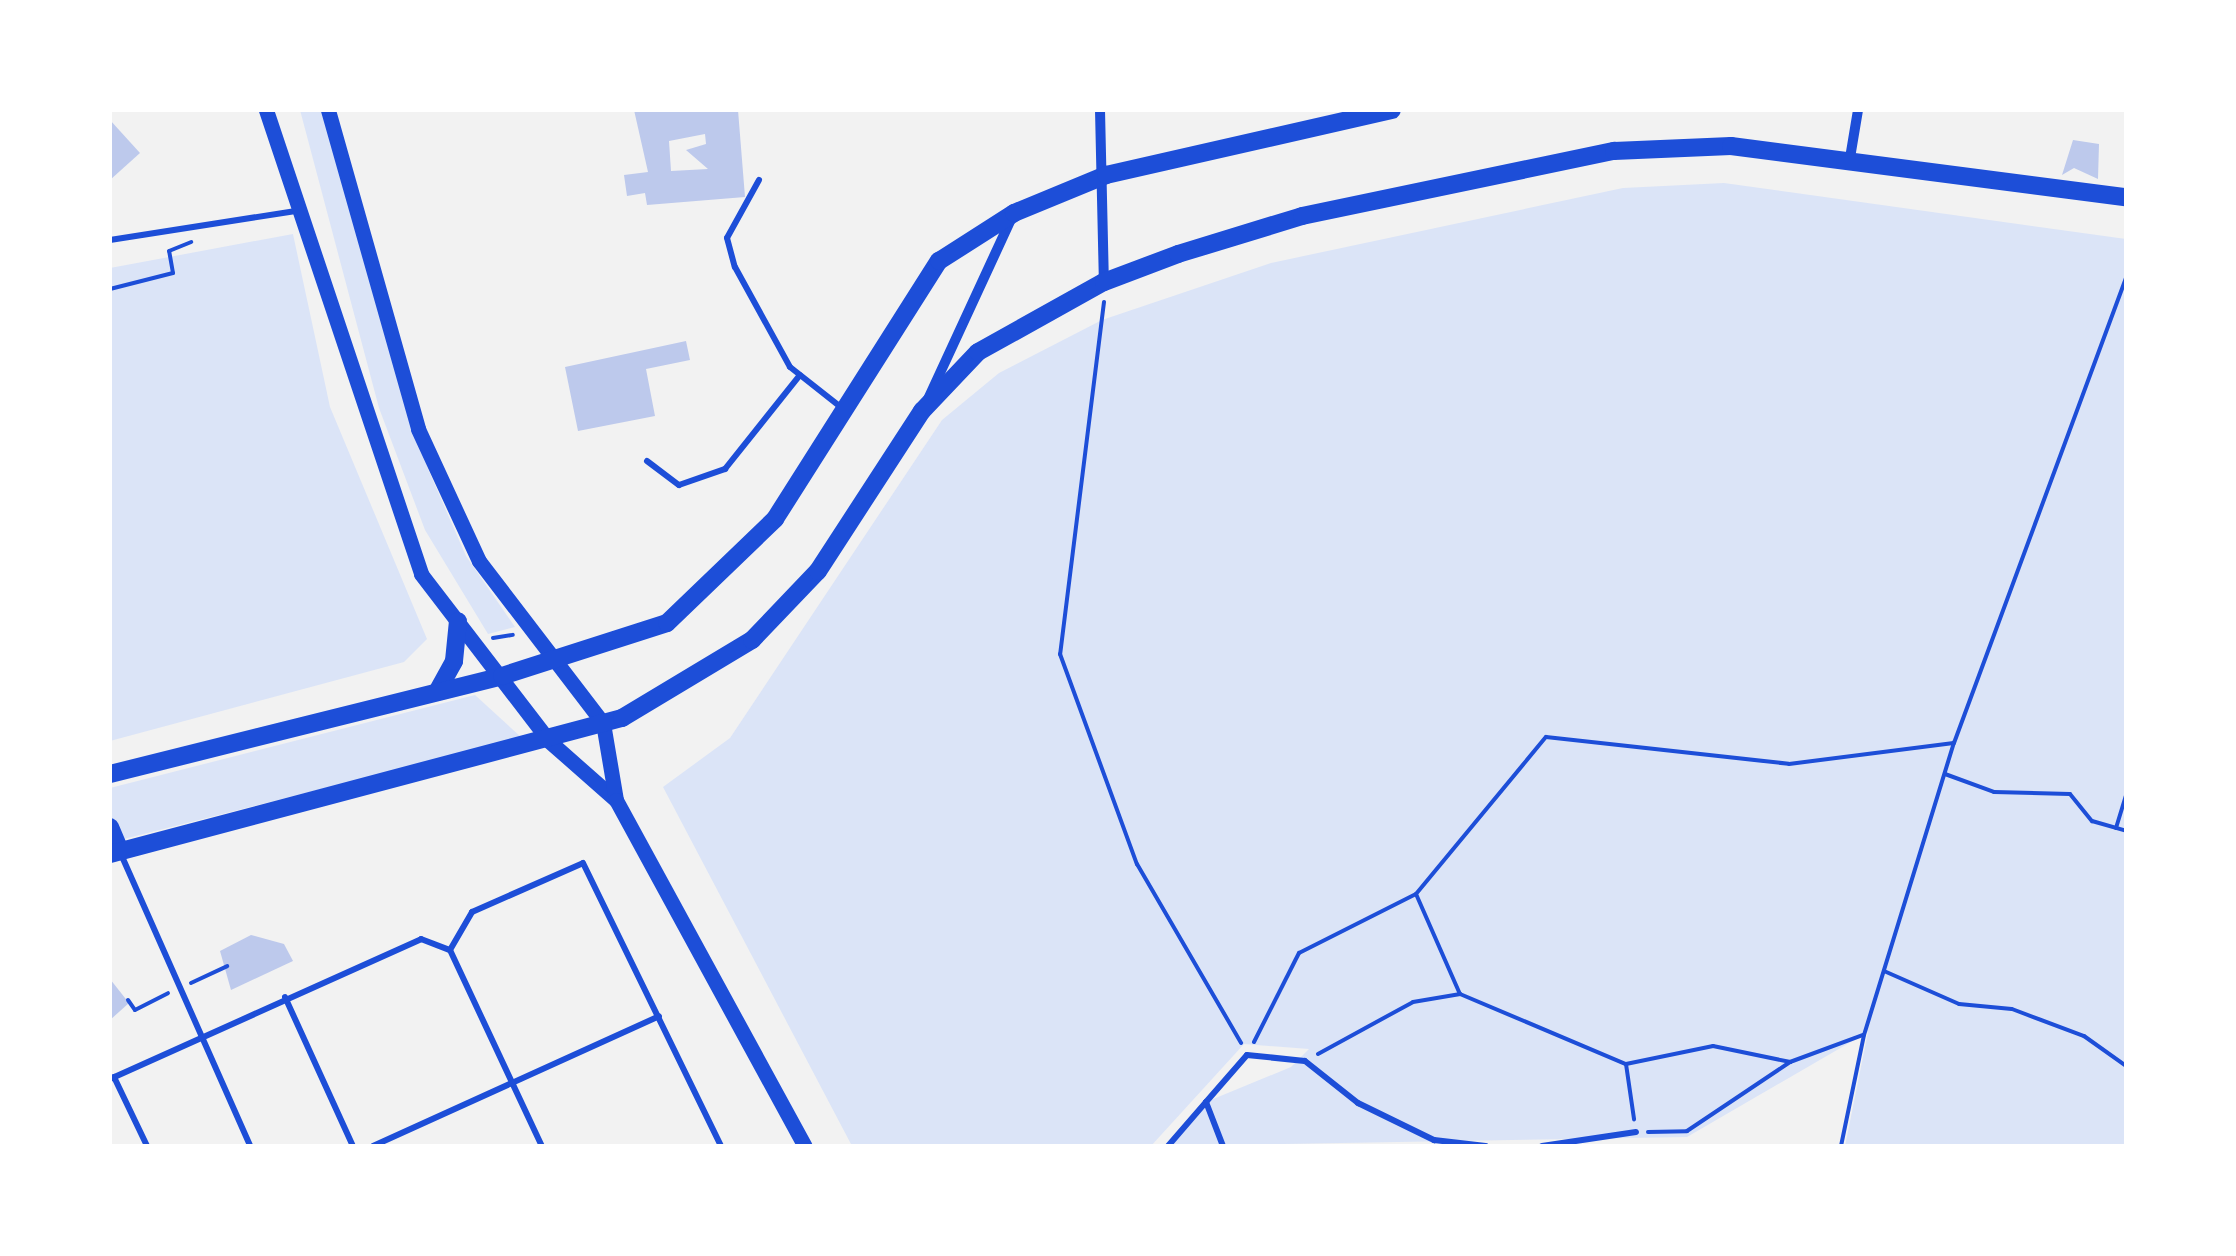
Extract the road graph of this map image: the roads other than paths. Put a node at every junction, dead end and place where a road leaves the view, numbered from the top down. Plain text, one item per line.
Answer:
1 (328, 110) edge
2 (1100, 110) edge
3 (1392, 110) edge
4 (1858, 110) edge
5 (269, 111) edge
6 (1850, 158) junction
7 (1106, 175) junction
8 (759, 180) dead end
9 (2126, 197) edge
10 (300, 211) junction
11 (1014, 214) junction
12 (110, 240) edge
13 (1104, 282) junction
14 (800, 375) junction
15 (843, 409) junction
16 (922, 412) junction
17 (646, 460) dead end
18 (458, 620) junction
19 (557, 661) junction
20 (502, 676) junction
21 (436, 692) junction
22 (603, 723) junction
23 (549, 741) junction
24 (110, 774) edge
25 (616, 800) junction
26 (110, 827) edge
27 (115, 852) edge
28 (450, 950) junction
29 (284, 997) junction
30 (660, 1016) junction
31 (200, 1037) junction
32 (112, 1078) edge
33 (512, 1082) junction
34 (1206, 1102) junction
35 (1636, 1132) road end
36 (147, 1146) edge
37 (250, 1146) edge
38 (353, 1146) edge
39 (374, 1146) edge
40 (542, 1146) edge
41 (721, 1146) edge
42 (805, 1146) edge
43 (1168, 1146) edge
44 (1223, 1146) edge
45 (1486, 1146) edge
46 (1542, 1146) edge

1 - 19 street
2 - 7 street
3 - 7 main road
4 - 6 street
5 - 10 street
6 - 9 main road
6 - 13 main road
7 - 11 main road
7 - 13 street
8 - 14 lane
10 - 12 lane
10 - 18 street
11 - 15 main road
11 - 16 street
13 - 16 main road
14 - 15 lane
14 - 17 lane
15 - 19 main road
16 - 22 main road
18 - 20 street
18 - 21 main road
19 - 20 main road
19 - 22 street
20 - 21 main road
20 - 23 street
21 - 24 main road
22 - 23 main road
22 - 25 street
23 - 25 street
23 - 27 main road
25 - 42 street
26 - 27 main road
27 - 31 lane
28 - 29 lane
28 - 30 lane
28 - 33 lane
29 - 31 lane
29 - 38 lane
30 - 33 lane
30 - 41 lane
31 - 32 lane
31 - 37 lane
32 - 36 lane
33 - 39 lane
33 - 40 lane
34 - 43 lane
34 - 44 lane
34 - 45 lane
35 - 46 lane

